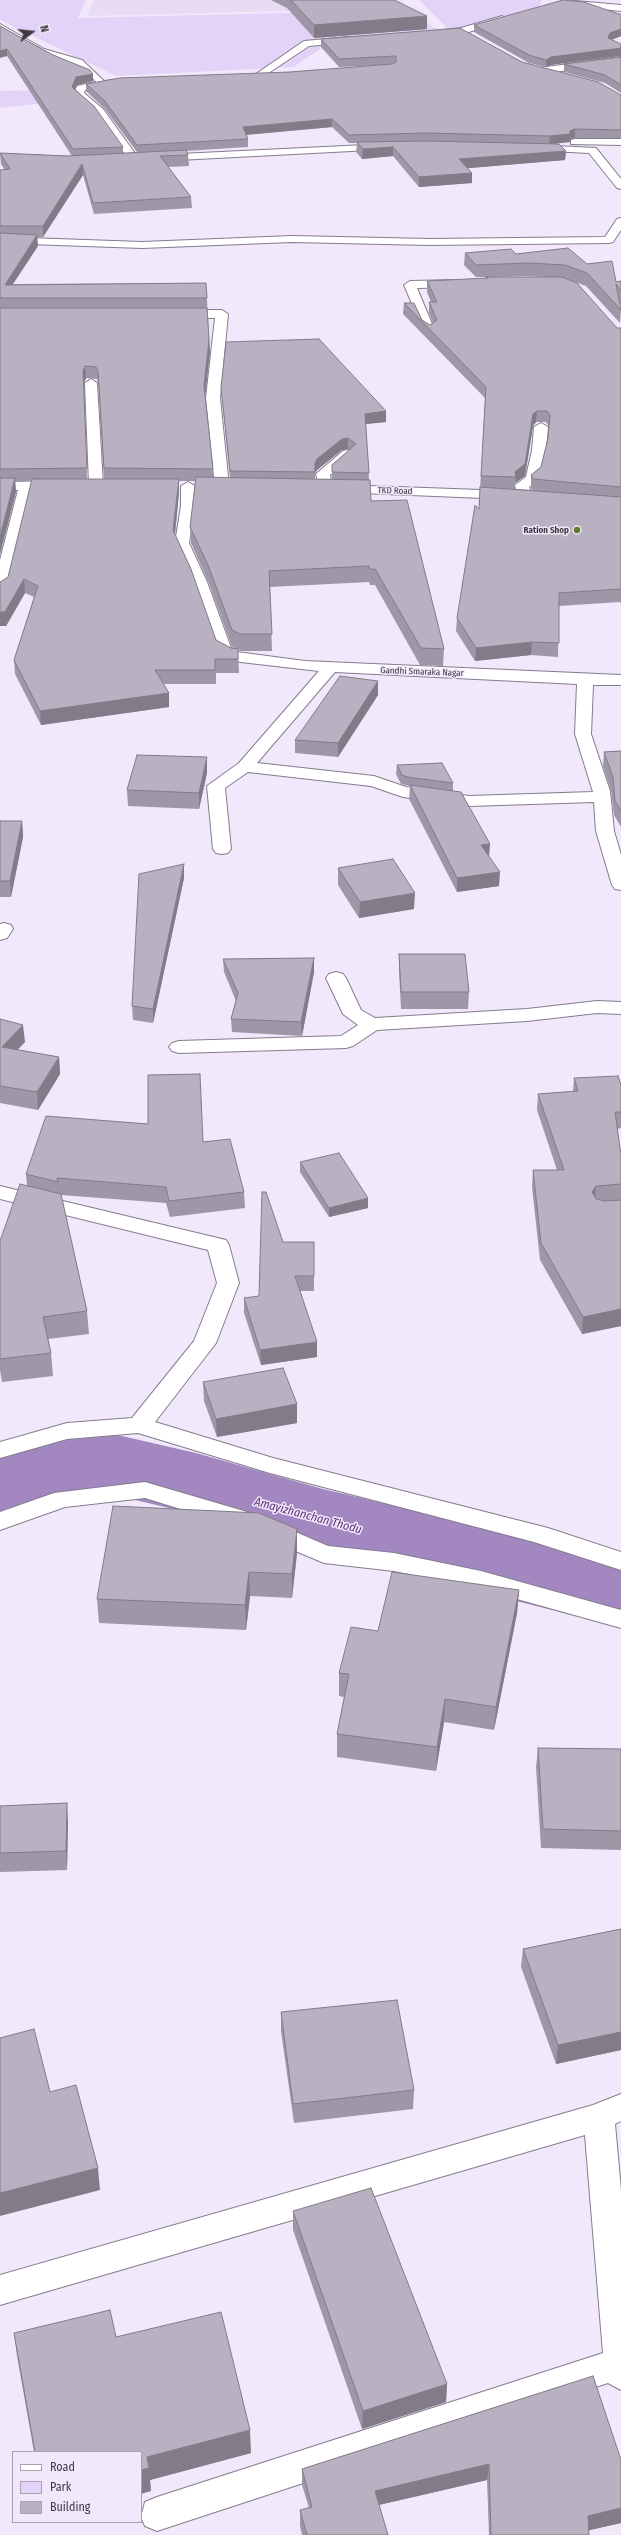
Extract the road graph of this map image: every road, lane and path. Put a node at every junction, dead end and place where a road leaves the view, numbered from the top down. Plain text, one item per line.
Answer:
1 (554, 5) edge
2 (621, 8) edge
3 (508, 18) edge
4 (0, 27) edge
5 (462, 30) junction
6 (427, 34) edge
7 (476, 38) edge
8 (360, 39) edge
9 (621, 60) edge
10 (244, 76) edge
11 (258, 76) junction
12 (277, 76) edge
13 (566, 78) edge
14 (128, 81) edge
15 (101, 84) junction
16 (621, 142) edge
17 (396, 147) edge
18 (134, 159) junction
19 (119, 160) edge
20 (621, 186) edge
21 (621, 221) edge
22 (0, 240) edge
23 (609, 240) junction
24 (621, 240) edge
25 (472, 283) edge
26 (167, 314) edge
27 (429, 331) edge
28 (91, 383) edge
29 (541, 427) edge
30 (348, 454) edge
31 (96, 485) junction
32 (112, 485) edge
33 (0, 486) edge
34 (26, 486) junction
35 (199, 486) junction
36 (237, 486) edge
37 (310, 488) edge
38 (325, 488) junction
39 (525, 497) junction
40 (539, 498) edge
41 (0, 590) edge
42 (330, 668) junction
43 (585, 680) junction
44 (621, 680) edge
45 (245, 767) junction
46 (601, 797) junction
47 (222, 849) dead end
48 (621, 886) edge
49 (336, 978) dead end
50 (621, 1008) edge
51 (372, 1024) junction
52 (179, 1047) dead end
53 (0, 1192) edge
54 (139, 1425) junction
55 (0, 1450) edge
56 (0, 1521) edge
57 (621, 1561) edge
58 (621, 1619) edge
59 (610, 2112) edge
60 (0, 2290) edge
61 (617, 2296) edge
62 (620, 2369) edge
63 (157, 2514) dead end

1 - 2 street
3 - 5 street
4 - 15 street
5 - 6 street
5 - 7 street
8 - 11 street
9 - 13 street
10 - 11 street
11 - 12 street
14 - 15 street
15 - 18 street
16 - 20 street
17 - 18 street
18 - 19 street
21 - 23 street
22 - 23 street
23 - 24 street
25 - 27 street
26 - 35 street, Gandhi Smaraka Nagar
28 - 31 street
29 - 39 street
30 - 38 street
31 - 32 street
31 - 34 street
33 - 34 street
34 - 41 street
35 - 36 street
35 - 42 street, Gandhi Smaraka Nagar
37 - 38 street, TKD Road
38 - 39 street, TKD Road
39 - 40 street, TKD Road
42 - 43 street, Gandhi Smaraka Nagar
42 - 45 street
43 - 44 street, Gandhi Smaraka Nagar
43 - 46 street
45 - 46 street
45 - 47 street
46 - 48 street
49 - 51 street
50 - 51 street
51 - 52 street
53 - 54 street
54 - 55 street
54 - 57 street
56 - 58 street
59 - 60 street
59 - 61 street
61 - 62 street
62 - 63 street

